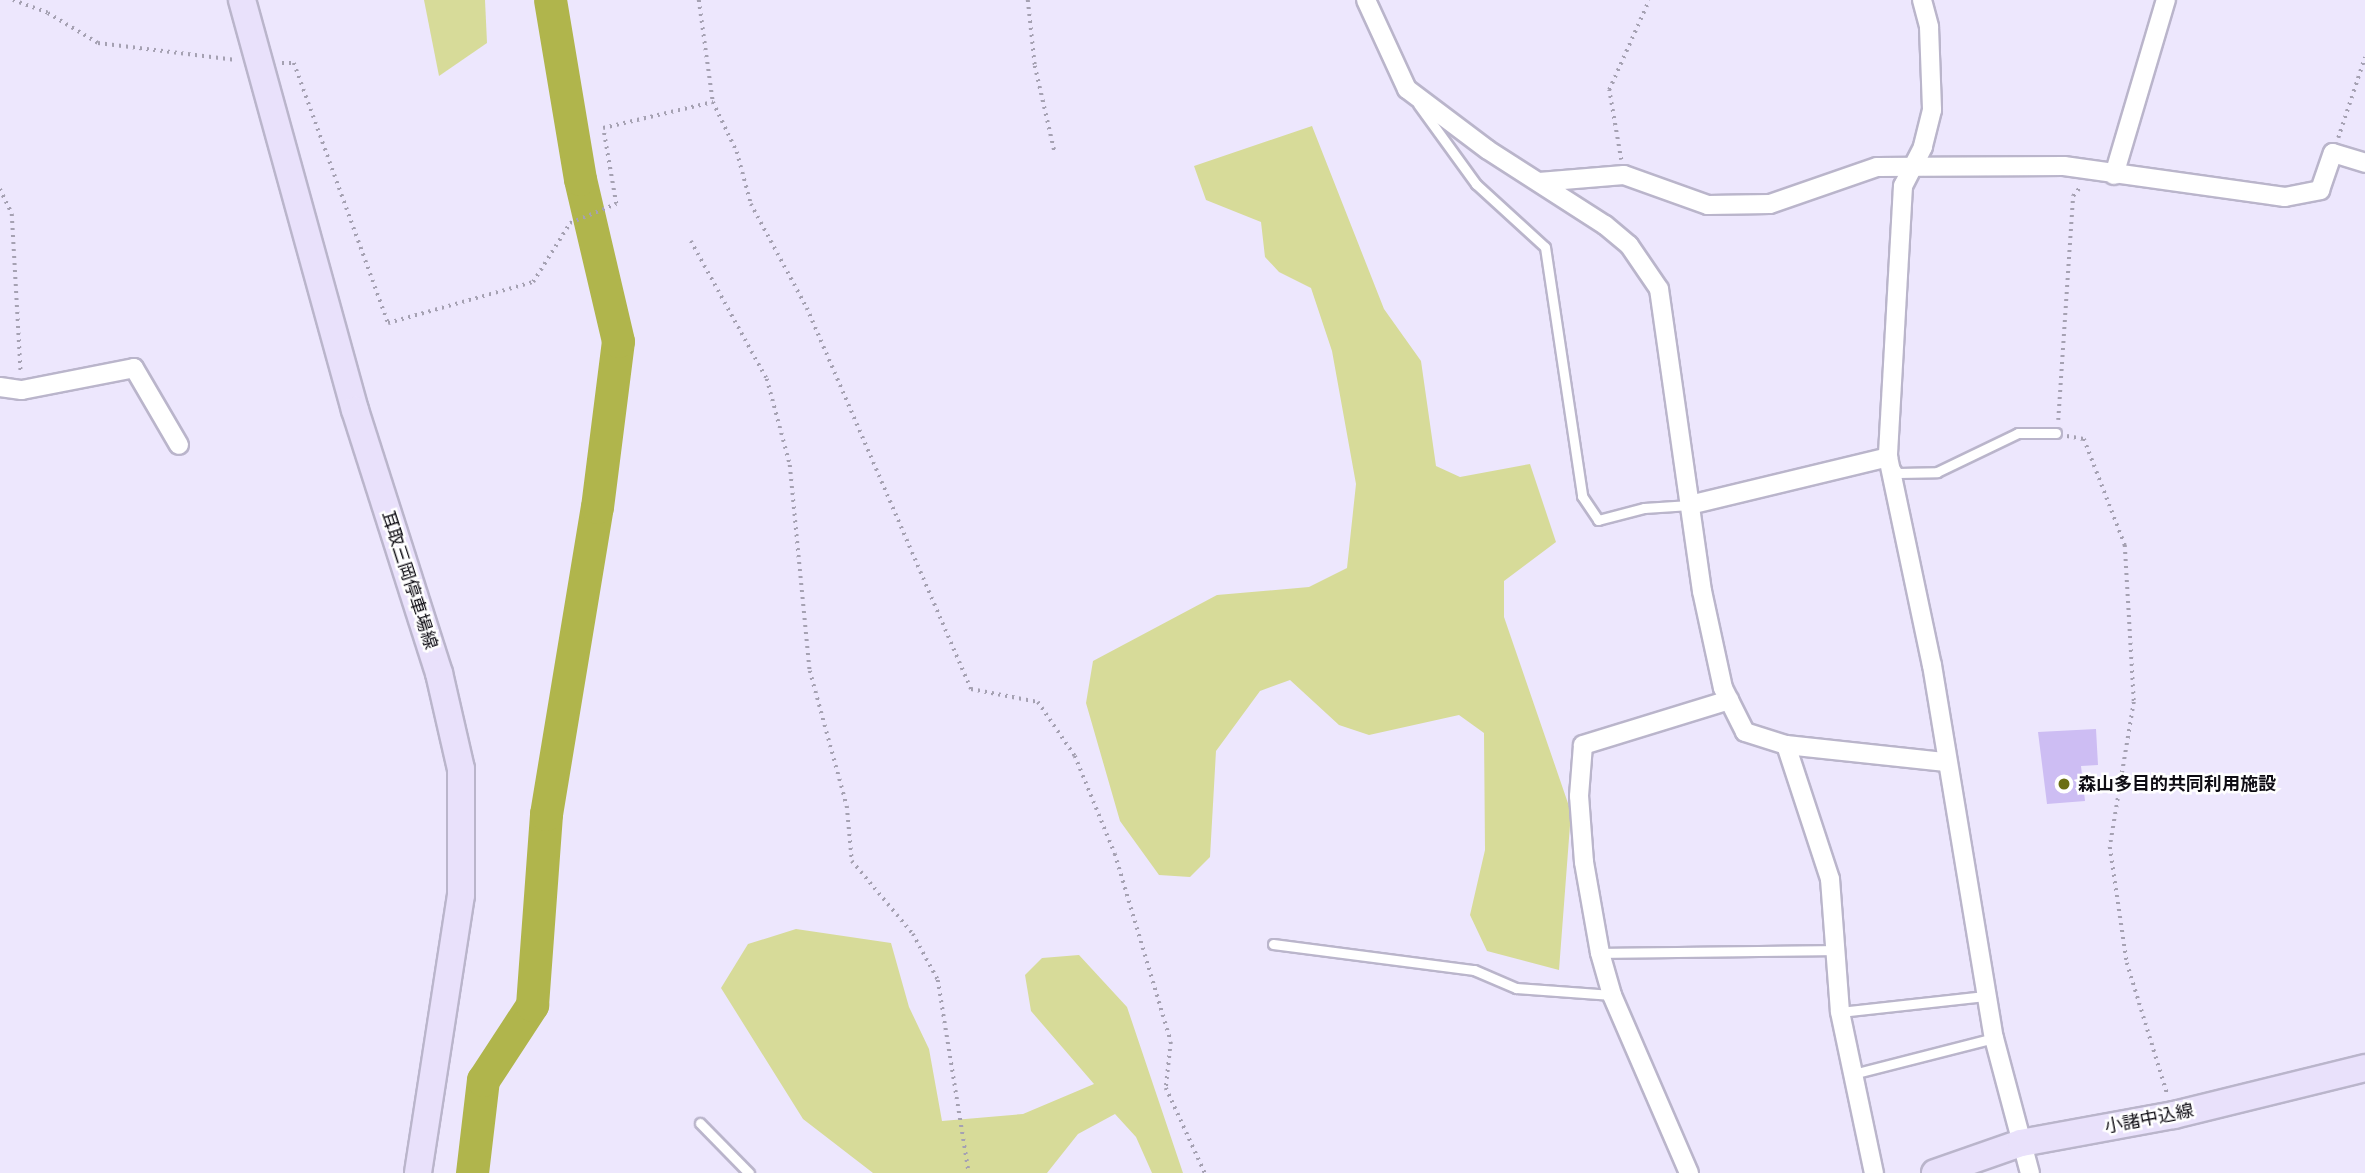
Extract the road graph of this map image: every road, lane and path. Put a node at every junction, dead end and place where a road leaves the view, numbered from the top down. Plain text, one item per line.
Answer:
1 (13, 0) edge
2 (242, 0) edge
3 (699, 0) edge
4 (1028, 0) edge
5 (1366, 0) edge
6 (1649, 0) edge
7 (1922, 0) edge
8 (2166, 0) edge
9 (2365, 57) edge
10 (260, 63) junction
11 (1407, 89) junction
12 (713, 102) junction
13 (1055, 153) dead end
14 (2333, 153) junction
15 (2365, 163) edge
16 (1914, 164) junction
17 (2092, 171) junction
18 (1624, 175) junction
19 (2114, 175) junction
20 (1539, 182) junction
21 (0, 189) edge
22 (691, 241) dead end
23 (0, 387) edge
24 (22, 390) junction
25 (2056, 433) junction
26 (179, 445) dead end
27 (1888, 457) junction
28 (1690, 505) junction
29 (1729, 700) junction
30 (1786, 745) junction
31 (1944, 762) junction
32 (1273, 944) dead end
33 (1836, 950) junction
34 (1600, 953) junction
35 (1612, 995) junction
36 (1985, 996) junction
37 (1840, 1012) junction
38 (1994, 1038) junction
39 (2365, 1068) edge
40 (1852, 1074) junction
41 (2174, 1115) junction
42 (699, 1123) dead end
43 (2021, 1143) junction
44 (418, 1173) edge
45 (749, 1173) edge
46 (969, 1173) edge
47 (1205, 1173) edge
48 (1689, 1173) edge
49 (1874, 1173) edge
50 (1935, 1173) edge
51 (2030, 1173) edge

1 - 10 path
2 - 10 main road, 耳取三岡停車場線
3 - 12 path
4 - 13 path
5 - 11 street
6 - 18 path
7 - 16 street
8 - 19 street
9 - 14 path
10 - 12 path
10 - 44 main road, 耳取三岡停車場線
11 - 20 street
11 - 28 lane
12 - 47 path
14 - 15 street
14 - 19 street
16 - 17 street
16 - 18 street
16 - 27 street
17 - 19 street
17 - 25 path
18 - 20 street
20 - 28 street
21 - 24 path
22 - 46 path
23 - 24 street
24 - 26 street
25 - 27 lane
25 - 41 path
27 - 28 street
27 - 31 street
28 - 29 street
29 - 30 street
29 - 34 street
30 - 31 street
30 - 33 street
31 - 36 street
32 - 35 lane
33 - 34 lane
33 - 37 street
34 - 35 street
35 - 48 street
36 - 37 lane
36 - 38 street
37 - 40 street
38 - 40 lane
38 - 43 street
39 - 41 main road, 小諸中込線
40 - 49 street
41 - 43 main road, 小諸中込線
42 - 45 lane
43 - 50 main road, 小諸中込線
43 - 51 street

